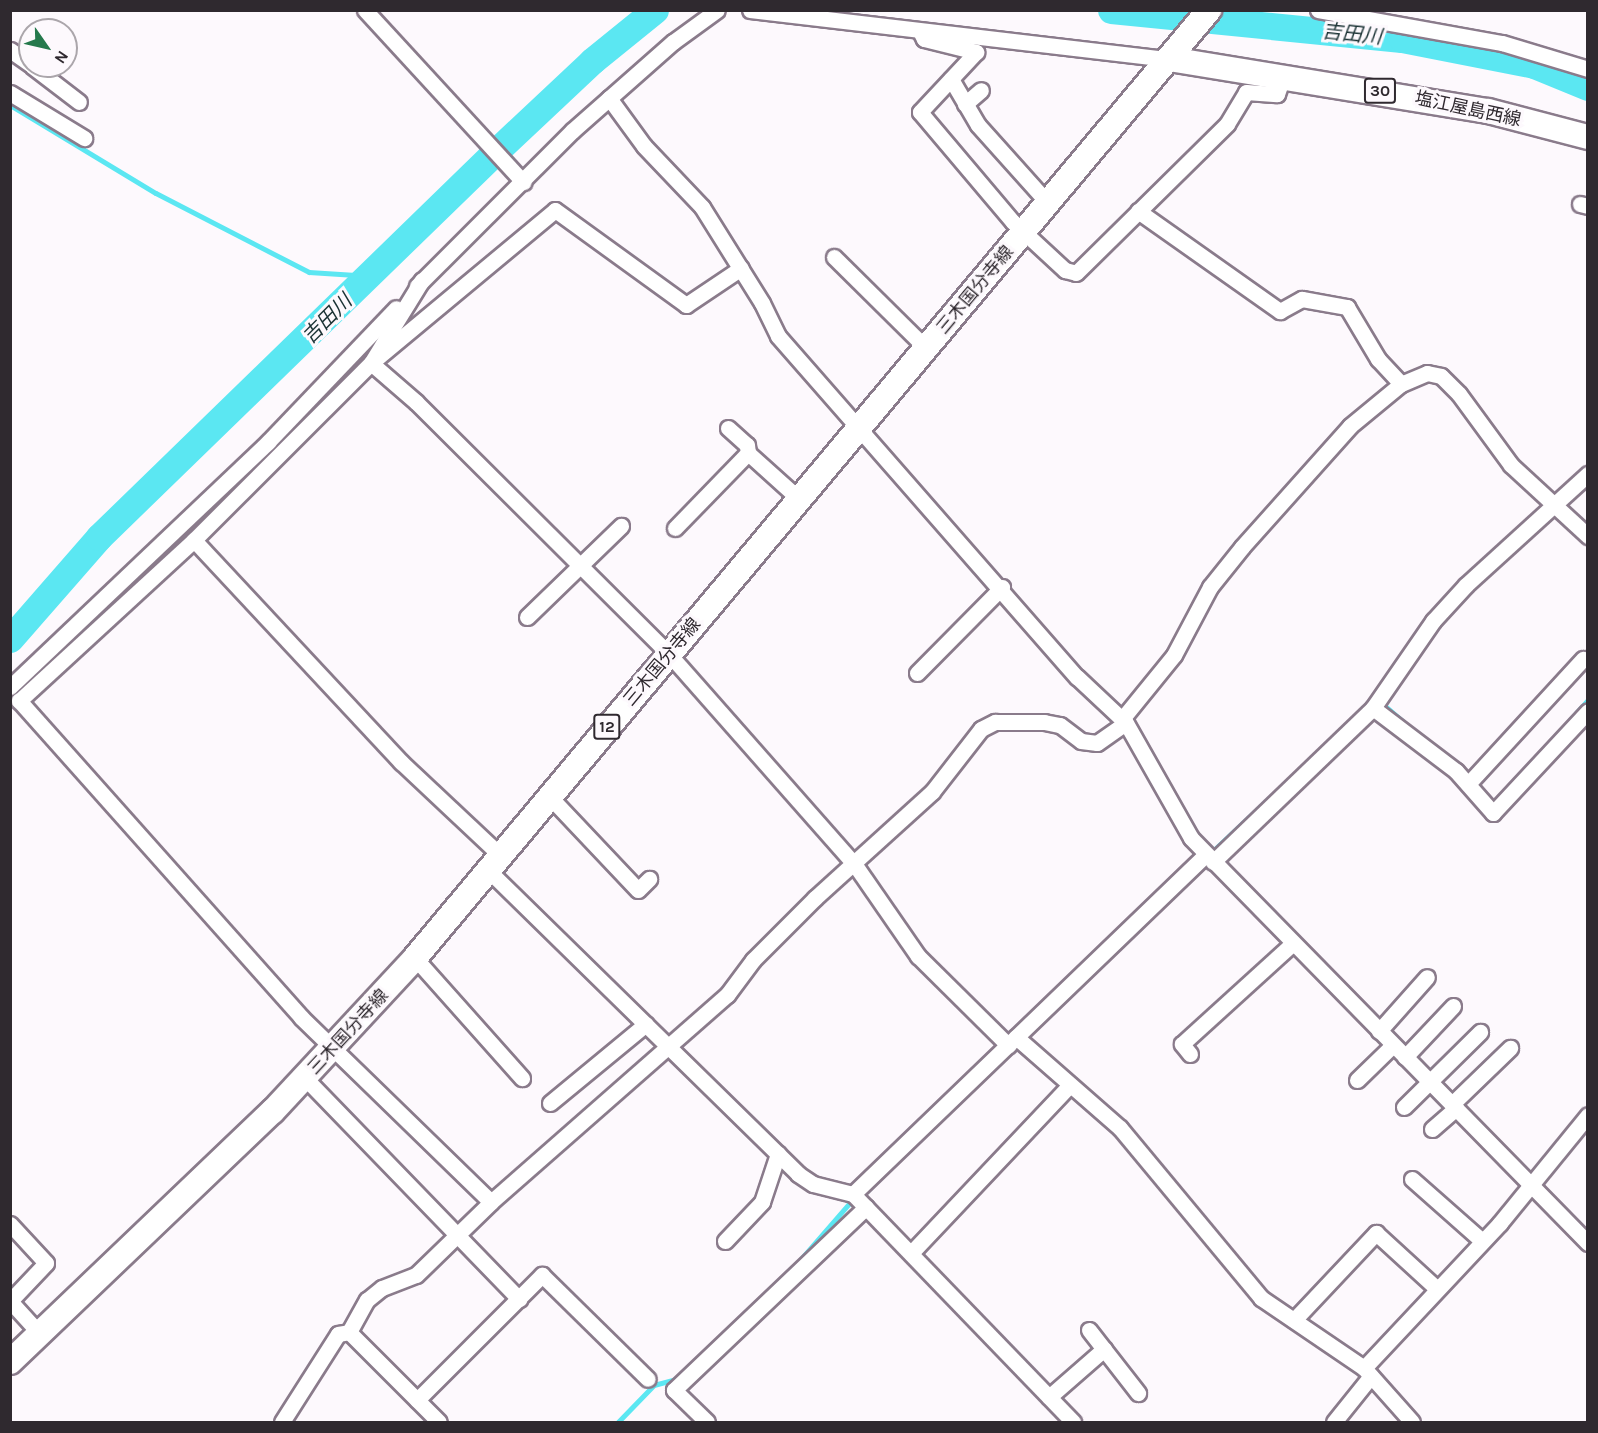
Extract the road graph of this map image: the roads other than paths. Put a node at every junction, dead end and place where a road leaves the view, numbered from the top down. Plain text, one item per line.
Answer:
1 (365, 10) edge
2 (717, 10) edge
3 (750, 10) edge
4 (1209, 10) edge
5 (1318, 10) edge
6 (1352, 14) edge
7 (920, 31) junction
8 (1171, 57) junction
9 (1587, 69) edge
10 (1282, 76) junction
11 (51, 78) edge
12 (951, 79) junction
13 (981, 90) dead end
14 (10, 93) edge
15 (609, 98) junction
16 (965, 104) junction
17 (62, 122) junction
18 (1587, 137) edge
19 (84, 138) dead end
20 (518, 177) junction
21 (1048, 203) junction
22 (1138, 211) junction
23 (1024, 232) junction
24 (834, 258) dead end
25 (741, 268) junction
26 (422, 280) junction
27 (926, 348) junction
28 (371, 363) junction
29 (1401, 384) junction
30 (860, 426) junction
31 (728, 428) dead end
32 (748, 453) junction
33 (1587, 474) edge
34 (799, 499) junction
35 (1555, 504) junction
36 (621, 526) dead end
37 (675, 528) dead end
38 (1587, 536) edge
39 (194, 540) junction
40 (578, 565) junction
41 (1002, 587) junction
42 (527, 617) dead end
43 (669, 654) junction
44 (1583, 660) dead end
45 (917, 673) dead end
46 (10, 687) edge
47 (1373, 708) junction
48 (1587, 711) edge
49 (1124, 721) junction
50 (1468, 784) junction
51 (549, 795) junction
52 (1209, 857) junction
53 (494, 862) junction
54 (855, 865) junction
55 (649, 879) dead end
56 (1292, 944) junction
57 (415, 958) junction
58 (1427, 977) dead end
59 (1453, 1006) dead end
60 (646, 1024) junction
61 (1379, 1031) junction
62 (1480, 1032) dead end
63 (1017, 1041) junction
64 (668, 1045) junction
65 (1393, 1045) junction
66 (334, 1047) junction
67 (1510, 1048) dead end
68 (1191, 1054) dead end
69 (1405, 1057) junction
70 (305, 1078) junction
71 (522, 1078) dead end
72 (1357, 1080) dead end
73 (1430, 1081) junction
74 (1070, 1085) junction
75 (550, 1103) dead end
76 (1454, 1106) junction
77 (1404, 1107) dead end
78 (1587, 1115) edge
79 (1432, 1129) dead end
80 (778, 1154) junction
81 (1412, 1179) dead end
82 (1530, 1184) junction
83 (853, 1194) junction
84 (490, 1202) junction
85 (866, 1207) junction
86 (10, 1224) edge
87 (458, 1235) junction
88 (1481, 1240) junction
89 (725, 1241) dead end
90 (1587, 1243) edge
91 (912, 1252) junction
92 (1435, 1287) junction
93 (519, 1299) junction
94 (10, 1301) edge
95 (1294, 1320) junction
96 (1089, 1330) dead end
97 (349, 1332) junction
98 (40, 1334) junction
99 (1104, 1349) junction
100 (10, 1362) edge
101 (1367, 1372) junction
102 (648, 1379) dead end
103 (1138, 1393) dead end
104 (1049, 1397) junction
105 (417, 1400) junction
106 (282, 1422) edge
107 (439, 1422) edge
108 (707, 1422) edge
109 (1071, 1422) edge
110 (1334, 1422) edge
111 (1412, 1422) edge

1 - 20 street
2 - 15 street
3 - 7 street
4 - 8 main road, 三木国分寺線 / 12
5 - 6 street
6 - 9 street
7 - 8 street
7 - 12 street
8 - 10 main road, 塩江屋島西線 / 30
8 - 21 main road, 三木国分寺線 / 12
10 - 18 main road, 塩江屋島西線 / 30
10 - 22 street
11 - 17 street
12 - 16 street
12 - 23 street
13 - 16 street
14 - 17 street
15 - 20 street
15 - 25 street
16 - 21 street
17 - 19 street
20 - 26 street
21 - 23 main road, 三木国分寺線 / 12
22 - 23 street
22 - 29 street
23 - 27 main road, 三木国分寺線 / 12
24 - 27 street
25 - 28 street
25 - 30 street
26 - 28 street
26 - 46 street
27 - 30 main road, 三木国分寺線 / 12
28 - 39 street
28 - 40 street
29 - 35 street
29 - 49 street
30 - 34 main road, 三木国分寺線 / 12
30 - 41 street
31 - 32 street
32 - 34 street
32 - 37 street
33 - 35 street
34 - 43 main road, 三木国分寺線 / 12
35 - 38 street
35 - 47 street
36 - 40 street
39 - 53 street
39 - 66 street
40 - 42 street
40 - 43 street
41 - 45 street
41 - 49 street
43 - 51 main road, 三木国分寺線 / 12
43 - 54 street
44 - 50 street
47 - 50 street
47 - 52 street
48 - 50 street
49 - 52 street
49 - 54 street
51 - 53 main road, 三木国分寺線 / 12
51 - 55 street
52 - 56 street
52 - 63 street
53 - 57 main road, 三木国分寺線 / 12
53 - 60 street
54 - 63 street
54 - 64 street
56 - 61 street
56 - 68 street
57 - 66 main road, 三木国分寺線 / 12
57 - 71 street
58 - 61 street
59 - 69 street
60 - 64 street
60 - 75 street
61 - 65 street
62 - 73 street
63 - 74 street
63 - 83 street
64 - 80 street
64 - 84 street
65 - 69 street
65 - 72 street
66 - 70 main road, 三木国分寺線 / 12
66 - 84 street
67 - 76 street
69 - 73 street
70 - 87 street
70 - 98 main road, 三木国分寺線 / 12
73 - 76 street
73 - 77 street
74 - 91 street
74 - 95 street
76 - 79 street
76 - 82 street
78 - 82 street
80 - 83 street
80 - 89 street
81 - 88 street
82 - 88 street
82 - 90 street
83 - 85 street
84 - 87 street
85 - 91 street
85 - 108 street
86 - 94 street
87 - 93 street
87 - 97 street
88 - 92 street
91 - 104 street
92 - 95 street
92 - 101 street
93 - 102 street
93 - 105 street
94 - 98 street
95 - 101 street
96 - 99 street
97 - 105 street
97 - 106 street
98 - 100 main road, 三木国分寺線 / 12
99 - 103 street
99 - 104 street
101 - 110 street
101 - 111 street
104 - 109 street
105 - 107 street

